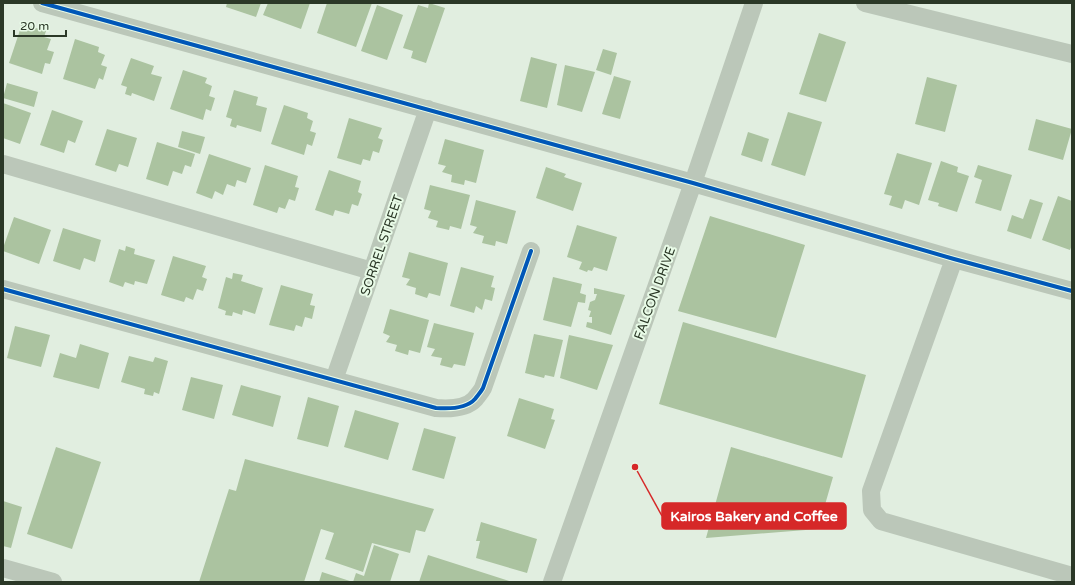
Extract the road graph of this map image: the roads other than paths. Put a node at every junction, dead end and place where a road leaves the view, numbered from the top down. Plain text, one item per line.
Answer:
1 (42, 3) edge
2 (754, 3) edge
3 (864, 3) edge
4 (1072, 54) edge
5 (428, 109) junction
6 (3, 164) edge
7 (693, 183) junction
8 (530, 251) dead end
9 (954, 258) junction
10 (372, 271) junction
11 (3, 288) edge
12 (1072, 292) edge
13 (334, 380) junction
14 (3, 568) edge
15 (1072, 576) edge
16 (53, 582) edge
17 (552, 582) edge

1 - 5 street
2 - 7 street, FALCON DRIVE
3 - 4 street
5 - 7 street
5 - 10 street, SORREL STREET
6 - 10 street
7 - 9 street
7 - 17 street, FALCON DRIVE
8 - 13 street
9 - 12 street
9 - 15 street
10 - 13 street, SORREL STREET
11 - 13 street
14 - 16 street

